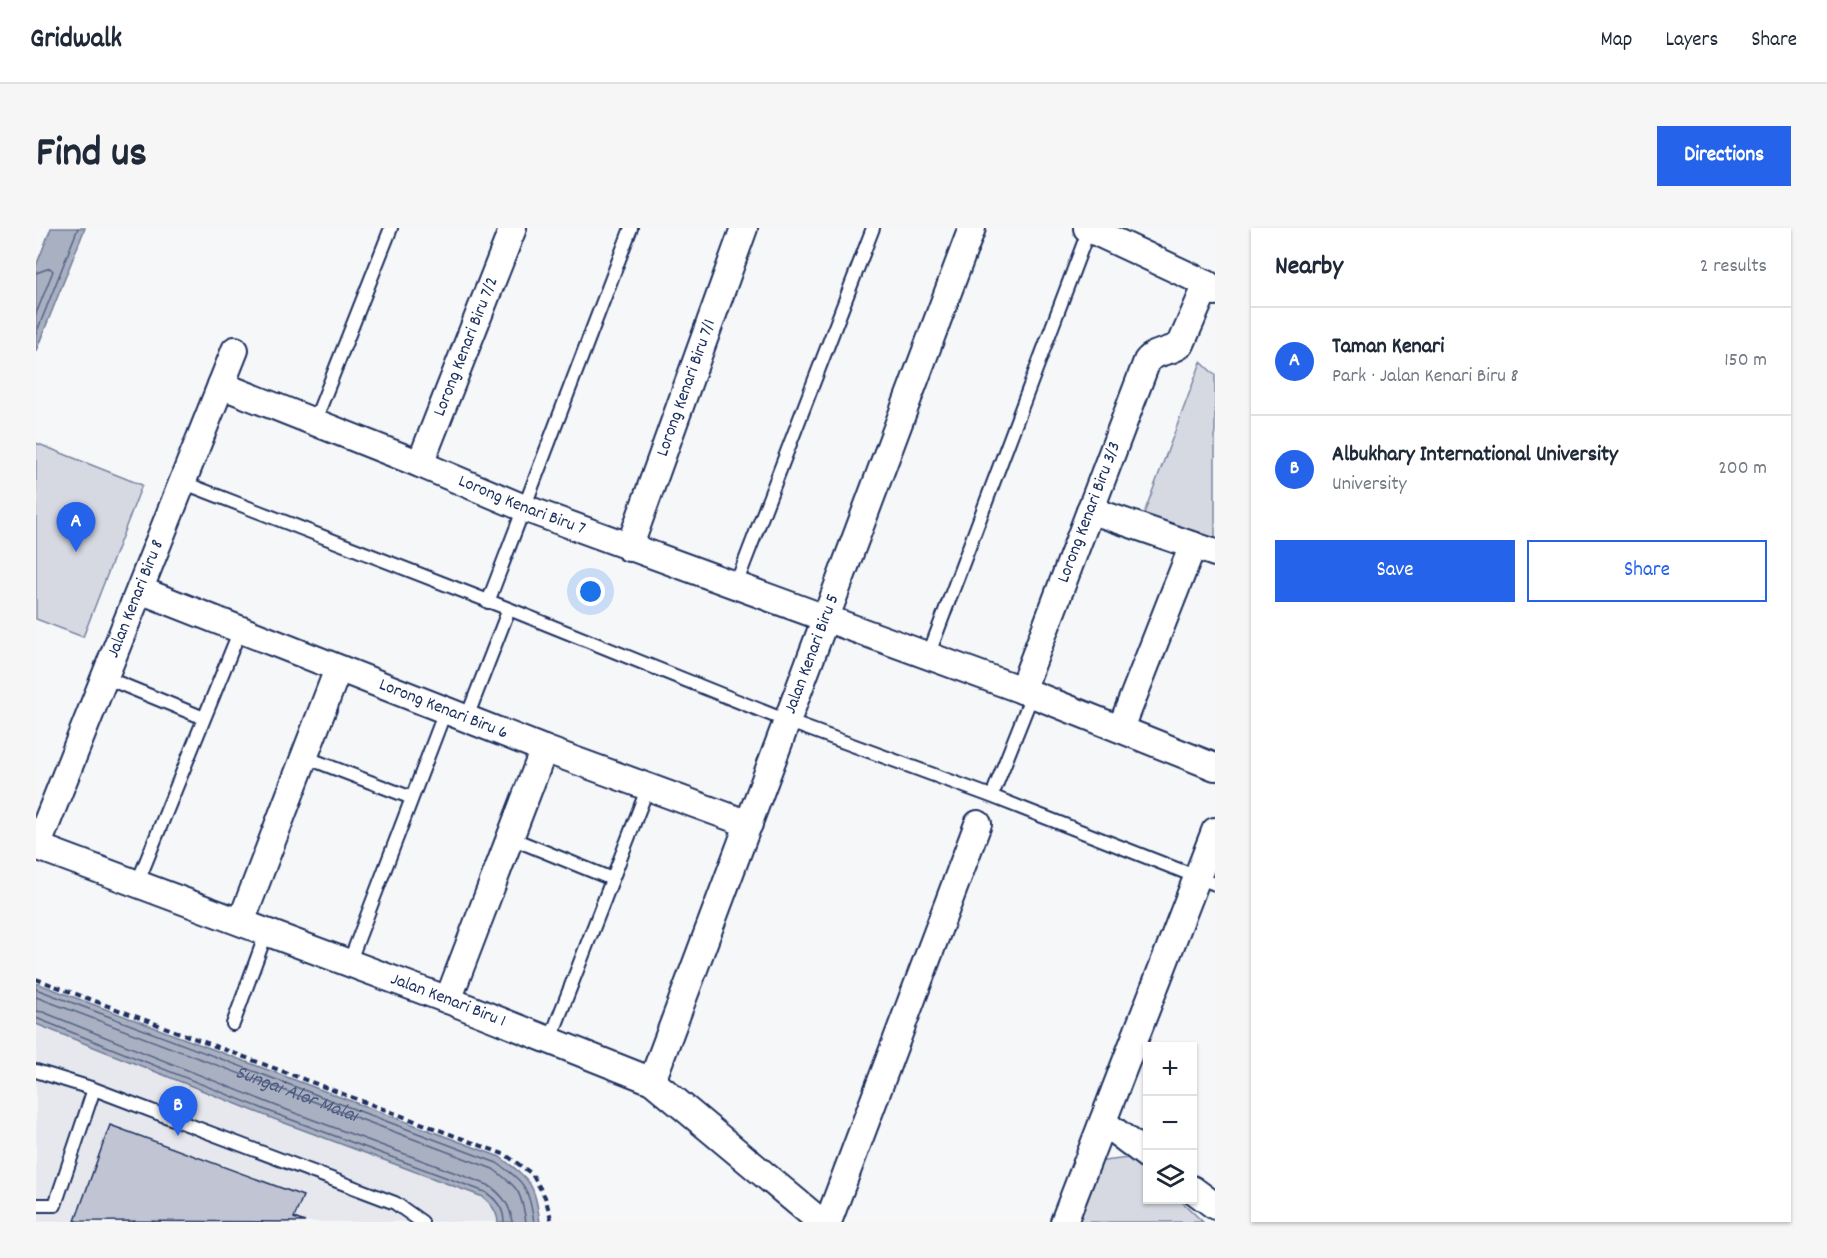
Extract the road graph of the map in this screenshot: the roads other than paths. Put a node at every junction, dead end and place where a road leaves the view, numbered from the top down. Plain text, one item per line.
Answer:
1 (391, 228) edge
2 (513, 228) edge
3 (632, 228) edge
4 (744, 228) edge
5 (873, 228) edge
6 (972, 228) edge
7 (1088, 228) edge
8 (1211, 288) edge
9 (235, 350) dead end
10 (221, 385) junction
11 (314, 423) junction
12 (420, 464) junction
13 (182, 482) junction
14 (524, 508) junction
15 (1090, 510) junction
16 (629, 548) junction
17 (1204, 549) edge
18 (735, 587) junction
19 (140, 590) junction
20 (488, 602) junction
21 (509, 609) junction
22 (826, 619) junction
23 (240, 630) junction
24 (928, 656) junction
25 (338, 669) junction
26 (104, 677) junction
27 (1027, 692) junction
28 (456, 713) junction
29 (204, 718) junction
30 (787, 721) junction
31 (1121, 728) junction
32 (544, 748) junction
33 (305, 757) junction
34 (1215, 767) edge
35 (648, 788) junction
36 (995, 788) dead end
37 (412, 798) junction
38 (749, 824) junction
39 (978, 824) dead end
40 (1215, 831) edge
41 (511, 838) junction
42 (36, 846) edge
43 (612, 879) junction
44 (1206, 880) edge
45 (137, 884) junction
46 (241, 922) junction
47 (267, 931) junction
48 (349, 963) junction
49 (448, 1000) junction
50 (233, 1024) dead end
51 (550, 1040) junction
52 (36, 1071) edge
53 (652, 1081) junction
54 (94, 1089) junction
55 (1102, 1122) junction
56 (1143, 1152) edge
57 (1197, 1193) edge
58 (36, 1205) edge
59 (1215, 1206) edge
60 (422, 1222) edge
61 (821, 1222) edge
62 (828, 1222) edge
63 (1064, 1222) edge

1 - 11 lane
2 - 12 street, Lorong Kenari Biru 7/2
3 - 14 lane
4 - 16 street, Lorong Kenari Biru 7/1
5 - 18 lane
6 - 22 street, Jalan Kenari Biru 5
7 - 8 street
7 - 24 lane
8 - 15 street, Lorong Kenari Biru 3/3
9 - 10 street, Jalan Kenari Biru 8
10 - 11 street, Lorong Kenari Biru 7
10 - 13 street, Jalan Kenari Biru 8
11 - 12 street, Lorong Kenari Biru 7
12 - 14 street, Lorong Kenari Biru 7
13 - 19 street, Jalan Kenari Biru 8
13 - 20 lane
14 - 16 street, Lorong Kenari Biru 7
14 - 20 lane
15 - 17 street
15 - 27 street, Lorong Kenari Biru 3/3
16 - 18 street, Lorong Kenari Biru 7
17 - 31 street
18 - 22 street, Lorong Kenari Biru 7
19 - 23 street, Lorong Kenari Biru 6
19 - 26 street, Jalan Kenari Biru 8
20 - 21 lane
21 - 28 lane
21 - 30 lane
22 - 24 street, Lorong Kenari Biru 7
22 - 30 street, Jalan Kenari Biru 5
23 - 25 street, Lorong Kenari Biru 6
23 - 29 lane
24 - 27 street, Lorong Kenari Biru 7
25 - 28 street, Lorong Kenari Biru 6
25 - 33 street
26 - 29 lane
26 - 42 street, Jalan Kenari Biru 8
27 - 31 street, Lorong Kenari Biru 7
27 - 36 lane
28 - 32 street, Lorong Kenari Biru 6
28 - 37 lane
29 - 45 lane
30 - 38 street, Jalan Kenari Biru 5
30 - 44 lane
31 - 34 street, Lorong Kenari Biru 7
32 - 35 street, Lorong Kenari Biru 6
32 - 41 street
33 - 37 lane
33 - 46 street
35 - 38 street, Lorong Kenari Biru 6
35 - 43 lane
37 - 48 lane
38 - 53 street, Jalan Kenari Biru 5
39 - 62 street
40 - 44 street
41 - 43 lane
41 - 49 street
42 - 45 street, Jalan Kenari Biru 1
43 - 51 lane
44 - 55 street
45 - 46 street, Jalan Kenari Biru 1
46 - 47 street, Jalan Kenari Biru 1
47 - 48 street, Jalan Kenari Biru 1
47 - 50 lane
48 - 49 street, Jalan Kenari Biru 1
49 - 51 street, Jalan Kenari Biru 1
51 - 53 street, Jalan Kenari Biru 1
52 - 54 lane
53 - 61 street, Jalan Kenari Biru 1
54 - 58 lane
54 - 60 lane
55 - 56 street
55 - 63 street
57 - 59 street

